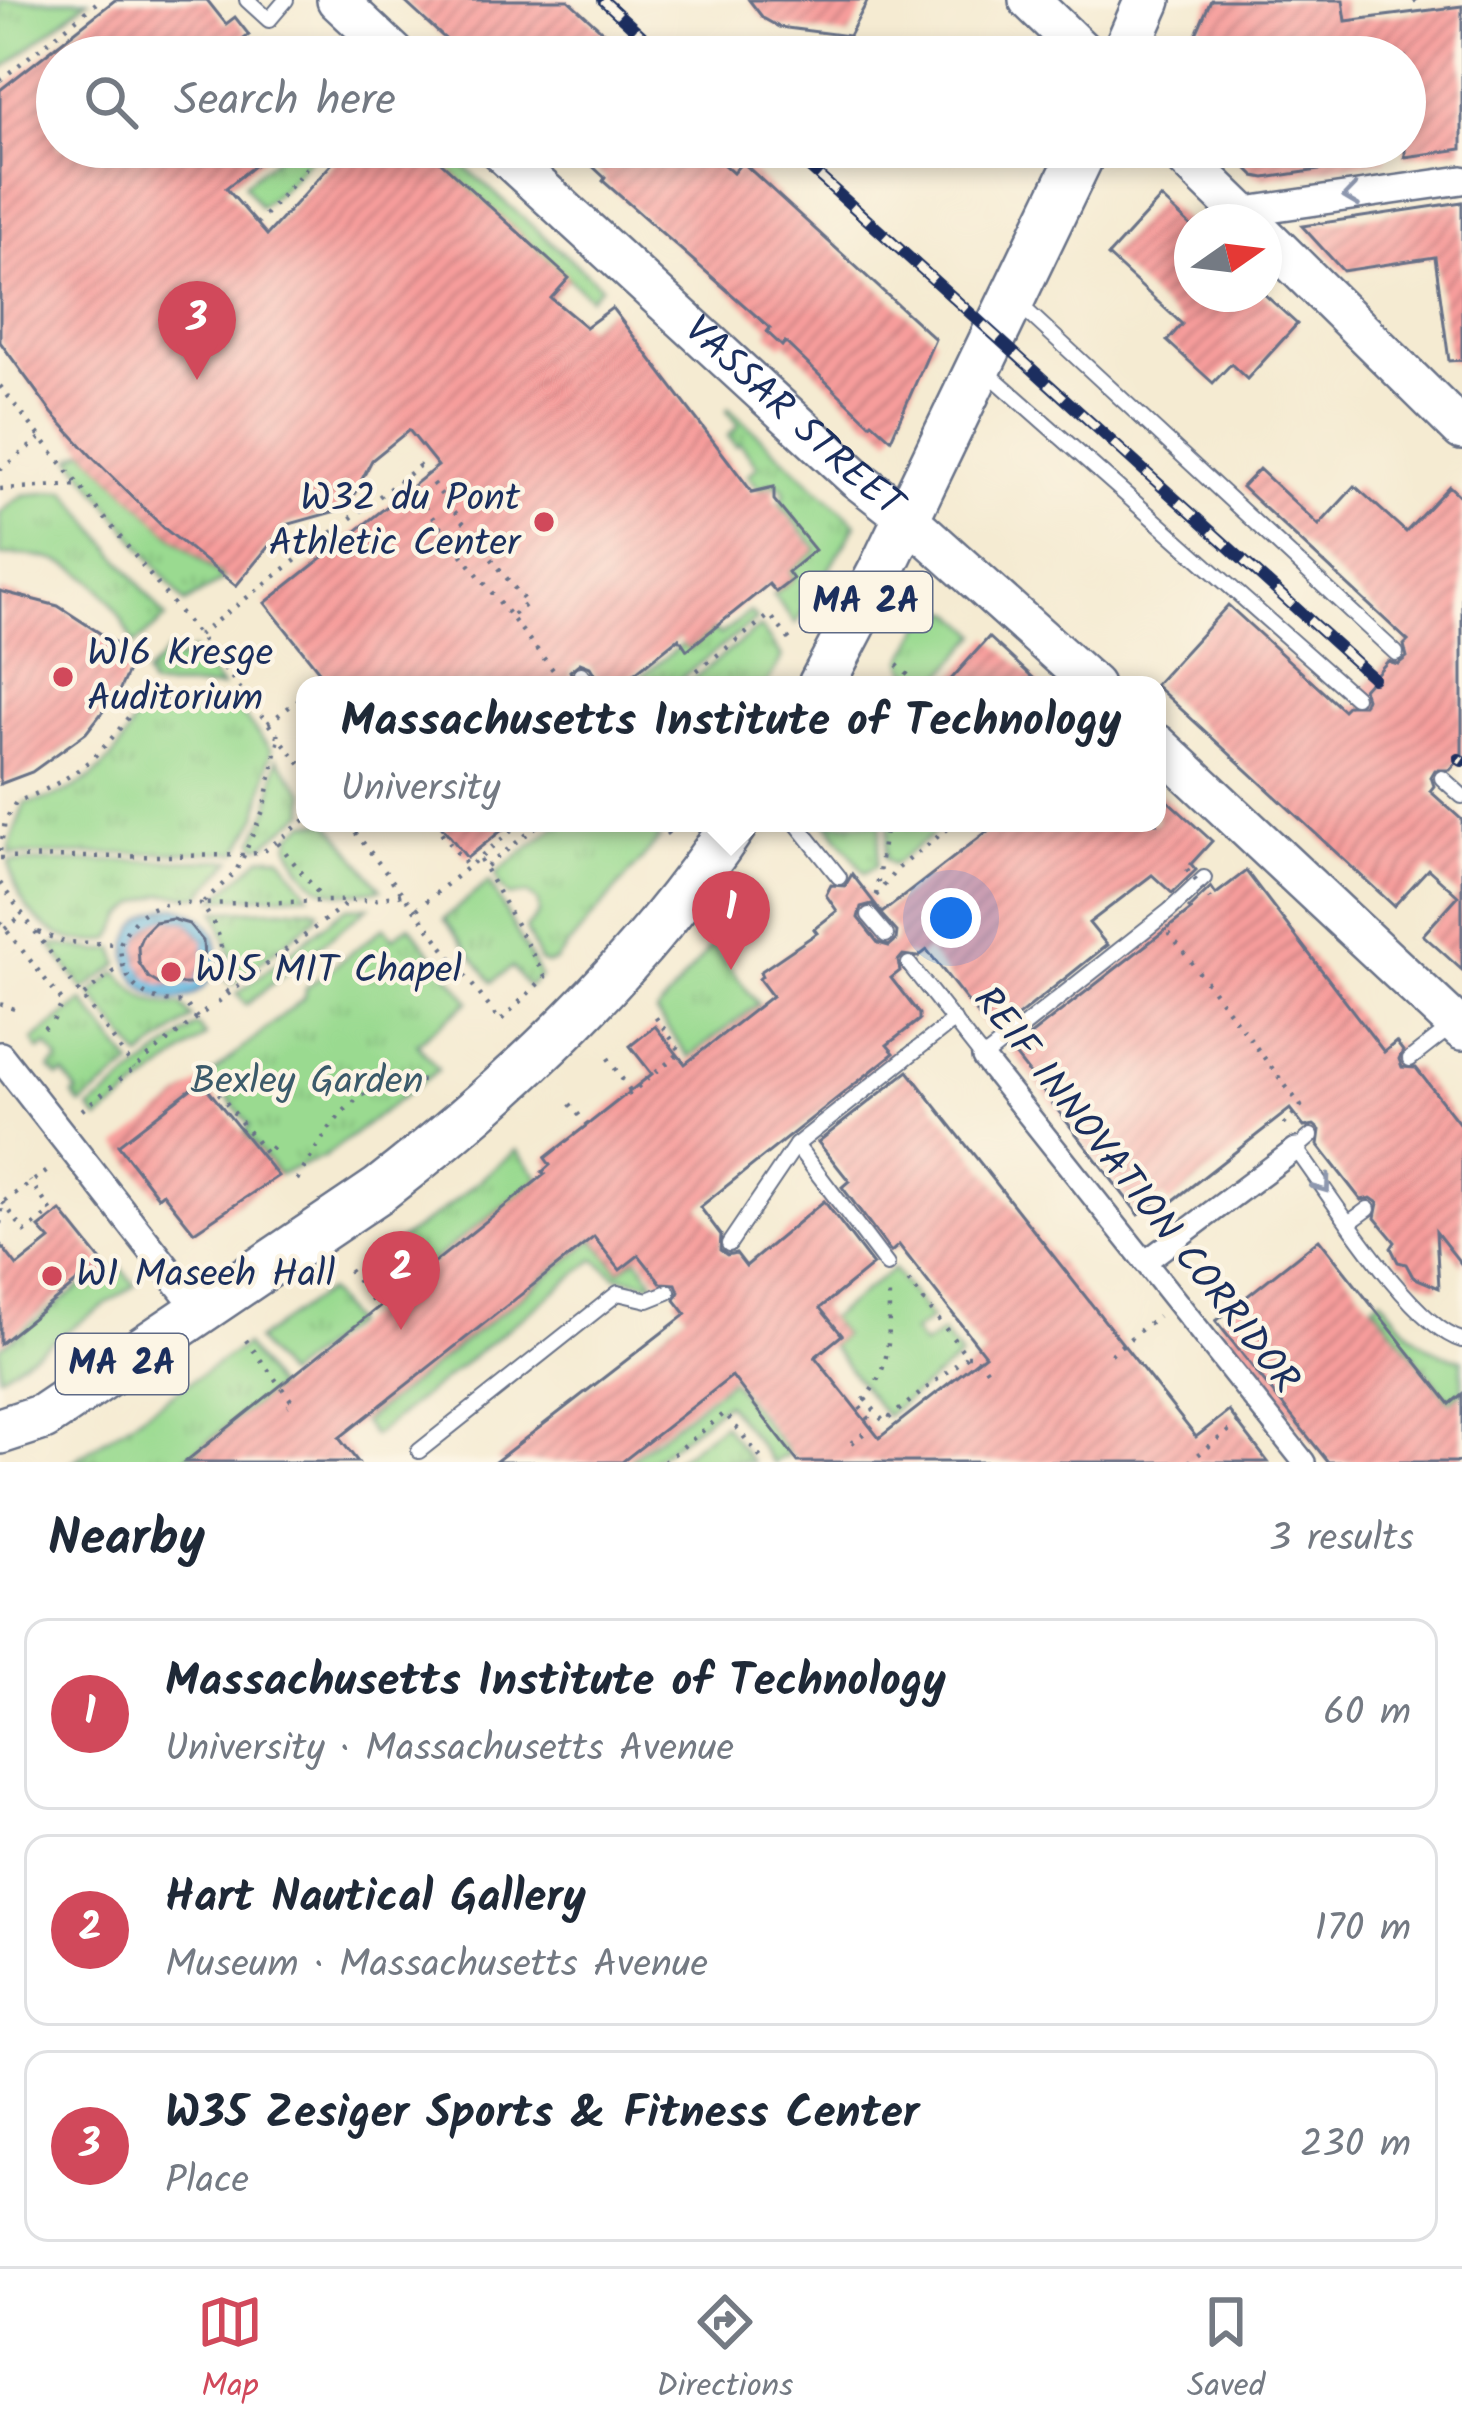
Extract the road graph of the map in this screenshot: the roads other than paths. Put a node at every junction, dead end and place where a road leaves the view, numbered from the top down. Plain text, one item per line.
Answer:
1 (247, 0) edge
2 (286, 0) edge
3 (337, 0) edge
4 (1029, 0) edge
5 (1148, 0) edge
6 (376, 36) edge
7 (1066, 36) edge
8 (1132, 36) edge
9 (519, 168) edge
10 (1075, 168) edge
11 (1196, 168) edge
12 (1462, 180) edge
13 (1232, 204) edge
14 (1282, 217) edge
15 (1282, 253) edge
16 (1012, 297) junction
17 (980, 366) junction
18 (1462, 430) edge
19 (907, 518) junction
20 (1396, 653) dead end
21 (826, 676) edge
22 (1083, 676) edge
23 (1355, 698) dead end
24 (1166, 751) edge
25 (1442, 778) dead end
26 (1462, 796) edge
27 (803, 832) edge
28 (722, 834) edge
29 (839, 877) dead end
30 (1204, 878) dead end
31 (909, 964) dead end
32 (954, 1020) junction
33 (1458, 1027) edge
34 (0, 1056) edge
35 (983, 1058) junction
36 (1410, 1060) dead end
37 (1304, 1142) joint
38 (796, 1145) junction
39 (1368, 1208) dead end
40 (1350, 1222) junction
41 (729, 1244) dead end
42 (1145, 1262) junction
43 (886, 1265) road end
44 (668, 1292) dead end
45 (200, 1311) junction
46 (1462, 1340) edge
47 (43, 1417) junction
48 (0, 1431) edge
49 (418, 1451) dead end
50 (2, 1462) edge
51 (1304, 1462) edge

1 - 2 lane
3 - 6 main road
4 - 7 main road
5 - 8 main road
9 - 19 main road, VASSAR STREET
10 - 16 main road, MA 2A
11 - 13 main road
12 -> 14 street
15 - 18 main road
16 - 17 main road, MA 2A
16 - 20 lane
17 - 19 main road, MA 2A
17 - 23 lane
19 - 21 main road, MA 2A
19 - 22 main road, VASSAR STREET
24 - 33 main road
25 - 26 lane
27 - 29 lane
28 - 45 main road, MA 2A
30 - 35 lane
31 - 32 lane, REIF INNOVATION CORRIDOR
32 - 35 lane, REIF INNOVATION CORRIDOR
32 - 38 lane
33 - 36 lane
34 - 45 street
35 - 42 street, REIF INNOVATION CORRIDOR
37 -> 40 lane
37 - 42 street
38 - 41 lane
38 - 43 lane
39 - 40 lane
40 - 46 lane
42 - 51 street, REIF INNOVATION CORRIDOR
44 - 49 lane
45 - 47 main road, MA 2A
47 - 48 main road, MA 2A
47 - 50 main road, MA 2A

